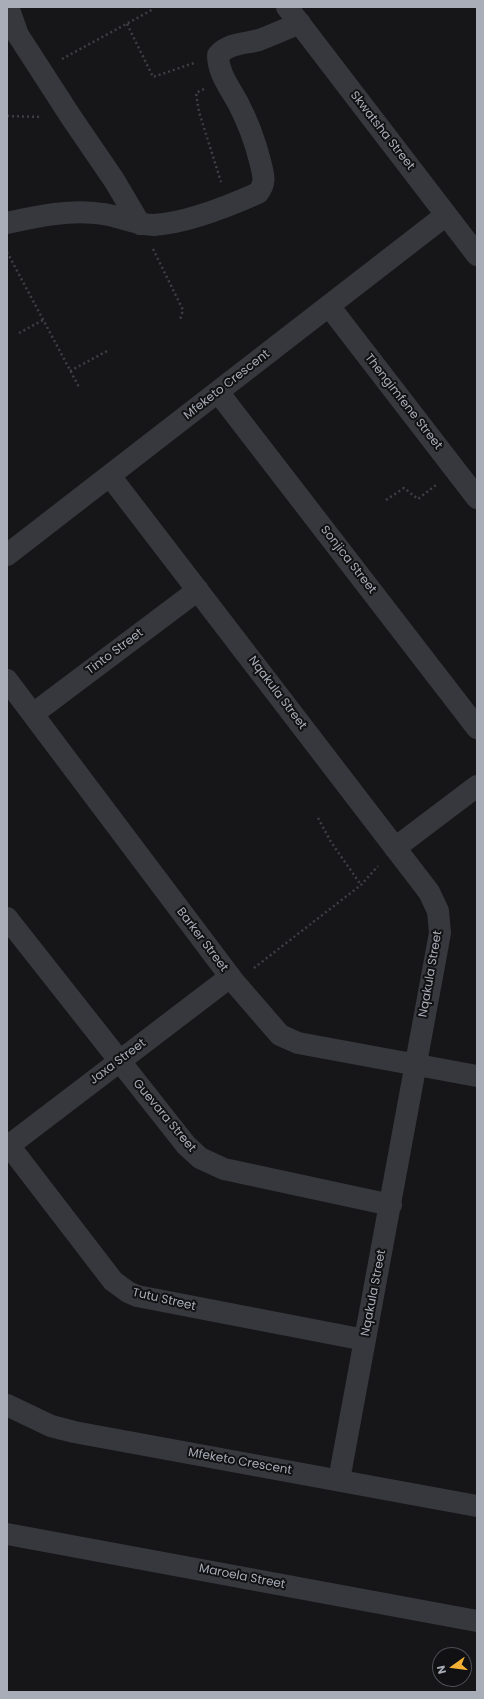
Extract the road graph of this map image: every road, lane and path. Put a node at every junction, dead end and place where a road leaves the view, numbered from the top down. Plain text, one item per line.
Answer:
1 (8, 7) edge
2 (154, 7) edge
3 (293, 15) edge
4 (127, 24) junction
5 (218, 55) junction
6 (41, 71) junction
7 (224, 79) junction
8 (7, 116) edge
9 (71, 118) junction
10 (228, 205) junction
11 (446, 215) junction
12 (7, 223) edge
13 (140, 224) junction
14 (7, 252) edge
15 (477, 255) edge
16 (329, 306) junction
17 (43, 320) junction
18 (180, 320) dead end
19 (20, 333) dead end
20 (109, 350) dead end
21 (70, 371) junction
22 (78, 387) dead end
23 (218, 392) junction
24 (455, 470) junction
25 (110, 476) junction
26 (477, 498) edge
27 (386, 500) dead end
28 (7, 555) edge
29 (198, 590) junction
30 (7, 680) edge
31 (33, 714) junction
32 (477, 728) edge
33 (477, 786) edge
34 (318, 818) dead end
35 (395, 848) junction
36 (361, 885) junction
37 (7, 918) edge
38 (232, 980) junction
39 (119, 1061) junction
40 (415, 1064) junction
41 (477, 1076) edge
42 (8, 1145) edge
43 (391, 1205) junction
44 (365, 1340) junction
45 (7, 1405) edge
46 (339, 1480) junction
47 (476, 1499) edge
48 (7, 1534) edge
49 (477, 1621) edge

1 - 6 street
2 - 4 path
3 - 5 street
3 - 11 street, Skwatsha Street
4 - 5 path
4 - 6 path
5 - 7 street
6 - 9 street
7 - 10 path
7 - 10 street
8 - 9 path
9 - 13 street
10 - 13 street
11 - 15 street, Skwatsha Street
11 - 16 street, Mfeketo Crescent
12 - 13 street
13 - 18 path
14 - 17 path
16 - 23 street, Mfeketo Crescent
16 - 24 street, Thengimfene Street
17 - 19 path
17 - 21 path
20 - 21 path
21 - 22 path
23 - 25 street, Mfeketo Crescent
23 - 32 street, Sonjica Street
24 - 26 street, Thengimfene Street
24 - 27 path
25 - 28 street, Mfeketo Crescent
25 - 29 street, Nqakula Street
29 - 31 street, Tinto Street
29 - 35 street, Nqakula Street
30 - 31 street, Barker Street
31 - 38 street, Barker Street
33 - 35 street
34 - 36 path
35 - 36 path
35 - 40 street, Nqakula Street
36 - 38 path
37 - 39 street, Guevara Street
38 - 39 street, Jaxa Street
38 - 40 street, Barker Street
39 - 42 street, Jaxa Street
39 - 43 street, Guevara Street
40 - 41 street, Barker Street
40 - 43 street, Nqakula Street
42 - 44 street, Tutu Street
43 - 44 street, Nqakula Street
44 - 46 street, Nqakula Street
45 - 46 street, Mfeketo Crescent
46 - 47 street, Mfeketo Crescent
48 - 49 street, Maroela Street

